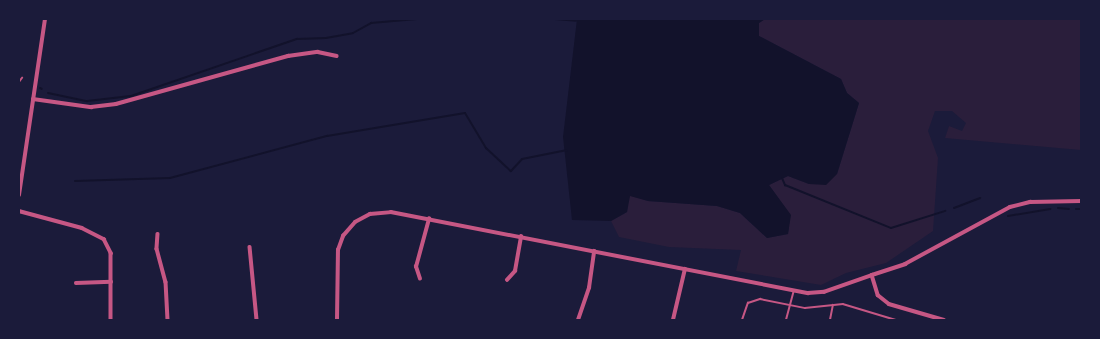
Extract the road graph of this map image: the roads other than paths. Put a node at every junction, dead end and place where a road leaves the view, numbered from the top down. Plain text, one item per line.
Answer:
1 (45, 19) edge
2 (337, 56) dead end
3 (22, 78) dead end
4 (19, 82) edge
5 (33, 98) junction
6 (19, 195) edge
7 (1081, 201) edge
8 (19, 211) edge
9 (429, 219) junction
10 (158, 234) dead end
11 (521, 237) junction
12 (250, 247) dead end
13 (594, 251) junction
14 (684, 269) junction
15 (872, 275) junction
16 (420, 279) dead end
17 (507, 280) dead end
18 (111, 282) junction
19 (76, 283) dead end
20 (794, 291) junction
21 (833, 305) junction
22 (790, 306) junction
23 (111, 320) edge
24 (168, 320) edge
25 (257, 320) edge
26 (337, 320) edge
27 (578, 320) edge
28 (673, 320) edge
29 (742, 320) edge
30 (786, 320) edge
31 (830, 320) edge
32 (896, 320) edge
33 (943, 320) edge

1 - 5 street
2 - 5 street
3 - 4 lane
5 - 6 street
7 - 15 street
8 - 18 street
9 - 11 street
9 - 16 street
9 - 26 street
10 - 24 street
11 - 13 street
11 - 17 street
12 - 25 street
13 - 14 street
13 - 27 street
14 - 20 street
14 - 28 street
15 - 20 street
15 - 33 street
18 - 19 street
18 - 23 street
20 - 22 lane
21 - 22 lane
21 - 31 lane
21 - 32 lane
22 - 29 lane
22 - 30 lane

